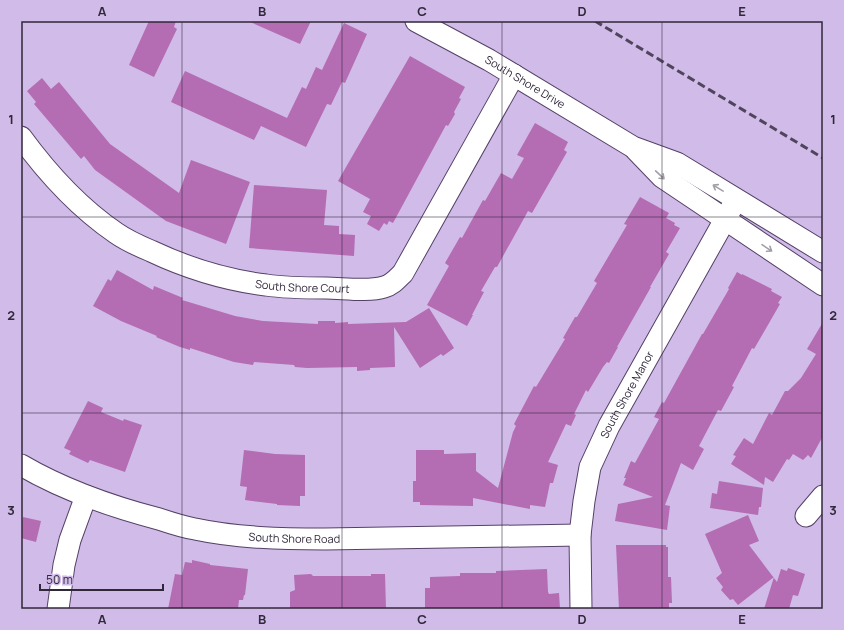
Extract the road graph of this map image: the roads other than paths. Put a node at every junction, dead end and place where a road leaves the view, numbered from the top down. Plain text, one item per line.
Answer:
1 (416, 21) edge
2 (514, 75) junction
3 (21, 137) edge
4 (633, 147) junction
5 (736, 200) junction
6 (725, 220) junction
7 (823, 252) edge
8 (823, 285) edge
9 (21, 465) edge
10 (86, 496) junction
11 (823, 496) edge
12 (806, 516) dead end
13 (580, 535) junction
14 (58, 609) edge
15 (581, 609) edge

1 - 2 street, South Shore Drive
2 - 3 street, South Shore Court
2 - 4 street, South Shore Drive
5 -> 4 street, South Shore Drive
4 -> 6 street, South Shore Drive
5 - 6 street, South Shore Manor
5 - 7 street, South Shore Drive
6 -> 8 street, South Shore Drive
6 - 13 street, South Shore Manor
9 - 10 street, South Shore Road
10 - 13 street, South Shore Road
10 - 14 street
11 - 12 street
13 - 15 street, South Shore Manor

